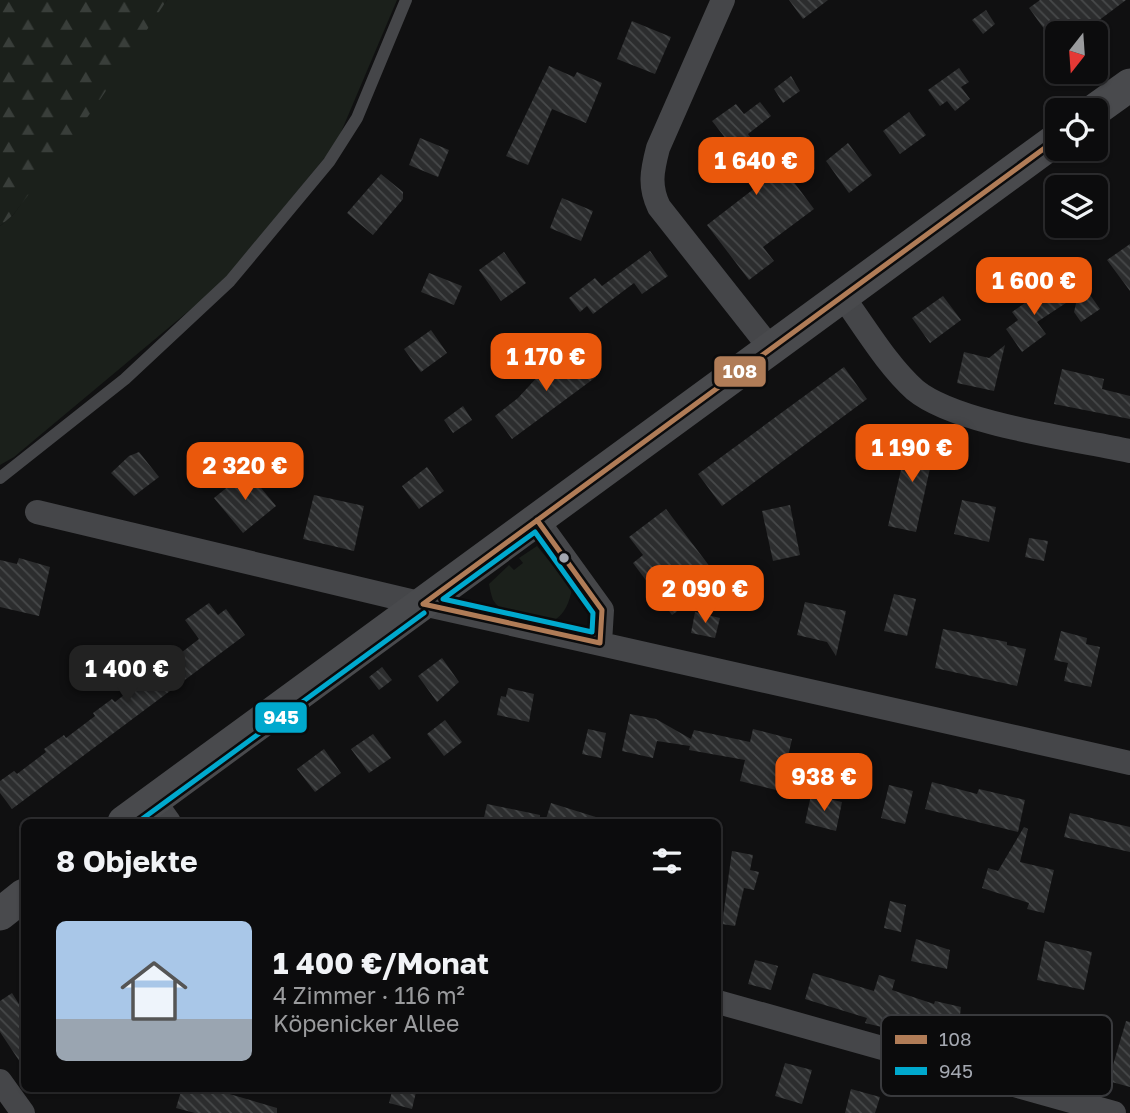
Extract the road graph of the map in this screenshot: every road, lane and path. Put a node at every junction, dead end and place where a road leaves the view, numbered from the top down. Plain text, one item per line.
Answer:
1 (406, 0) edge
2 (723, 0) edge
3 (1130, 85) edge
4 (1108, 101) edge
5 (1045, 148) edge
6 (843, 297) junction
7 (771, 349) junction
8 (1130, 451) edge
9 (0, 478) edge
10 (37, 512) dead end
11 (537, 520) junction
12 (423, 604) junction
13 (600, 643) junction
14 (1130, 763) edge
15 (161, 812) edge
16 (135, 819) edge
17 (21, 897) edge
18 (0, 914) edge
19 (721, 1003) edge
20 (881, 1048) edge
21 (0, 1081) edge
22 (1053, 1096) edge
23 (23, 1113) edge
24 (1114, 1113) edge

1 - 9 lane
2 - 7 street
3 - 4 street
5 - 6 street
6 - 7 street
6 - 8 street
7 - 11 street
10 - 12 street
11 - 12 street
11 - 13 street
12 - 13 street
12 - 15 street
13 - 14 street
15 - 16 street
17 - 18 street
19 - 20 street
21 - 23 street
22 - 24 street

